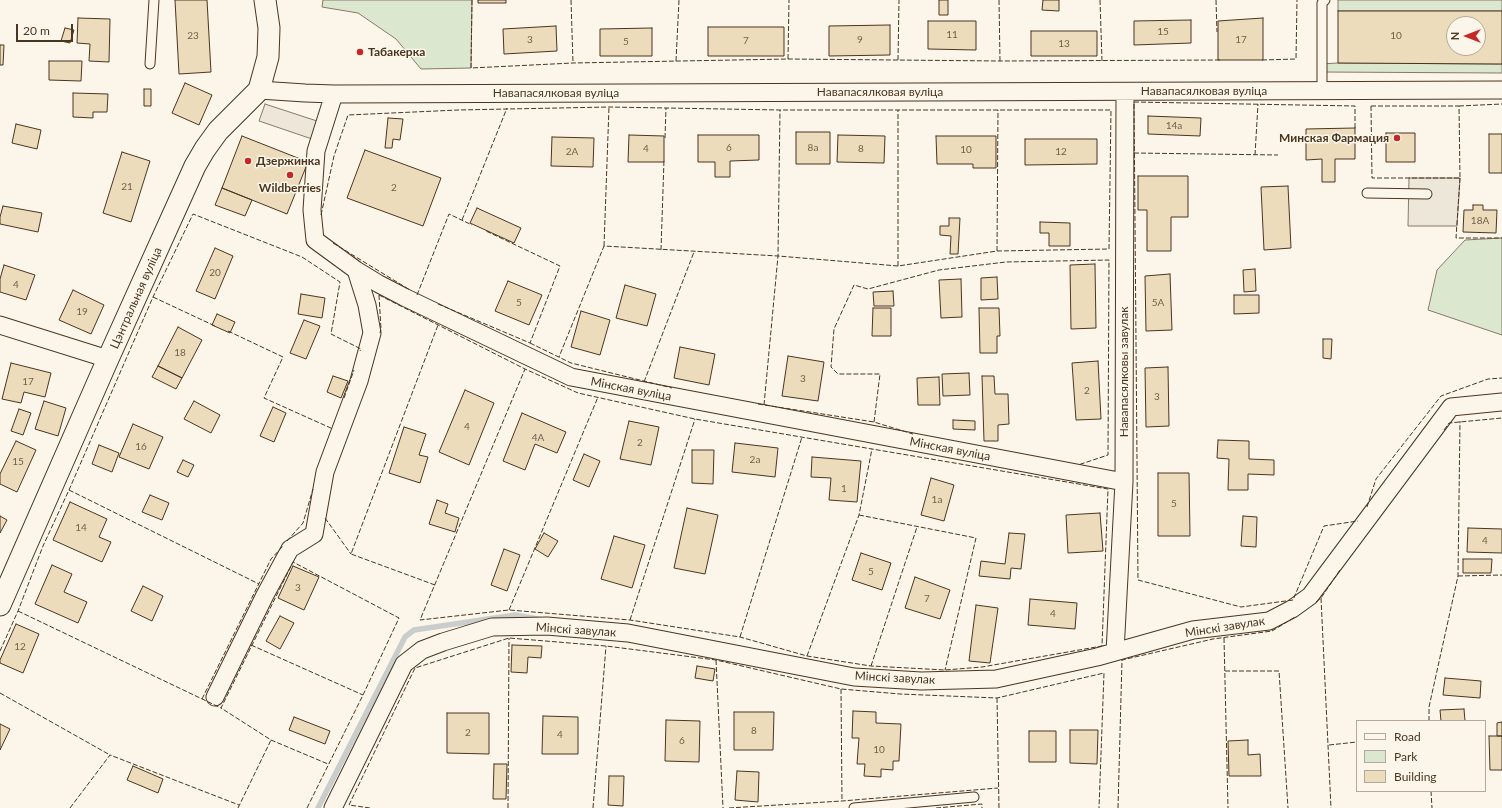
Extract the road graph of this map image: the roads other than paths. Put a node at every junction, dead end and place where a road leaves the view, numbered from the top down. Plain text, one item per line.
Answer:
1 (154, 0) edge
2 (265, 0) edge
3 (1325, 0) edge
4 (150, 64) dead end
5 (259, 90) junction
6 (1502, 90) edge
7 (1322, 91) junction
8 (1124, 92) junction
9 (334, 94) junction
10 (1367, 193) dead end
11 (1427, 194) dead end
12 (356, 270) junction
13 (0, 325) edge
14 (108, 359) junction
15 (1502, 402) edge
16 (1124, 482) junction
17 (0, 605) edge
18 (1115, 652) junction
19 (216, 697) dead end
20 (974, 797) dead end
21 (333, 808) edge
22 (854, 808) edge

1 - 4 lane
2 - 5 street, Цэнтральная вуліца
3 - 7 lane
5 - 9 street, Навапасялковая вуліца
5 - 14 street, Цэнтральная вуліца
6 - 7 street, Навапасялковая вуліца
7 - 8 street, Навапасялковая вуліца
8 - 9 street, Навапасялковая вуліца
8 - 16 street, Навапасялковы завулак
9 - 12 street, Мінская вуліца
10 - 11 lane
12 - 16 street, Мінская вуліца
12 - 19 street
13 - 14 street
14 - 17 street, Цэнтральная вуліца
15 - 18 street, Мінскі завулак
16 - 18 street, Навапасялковы завулак
18 - 21 street, Мінскі завулак
20 - 22 lane

